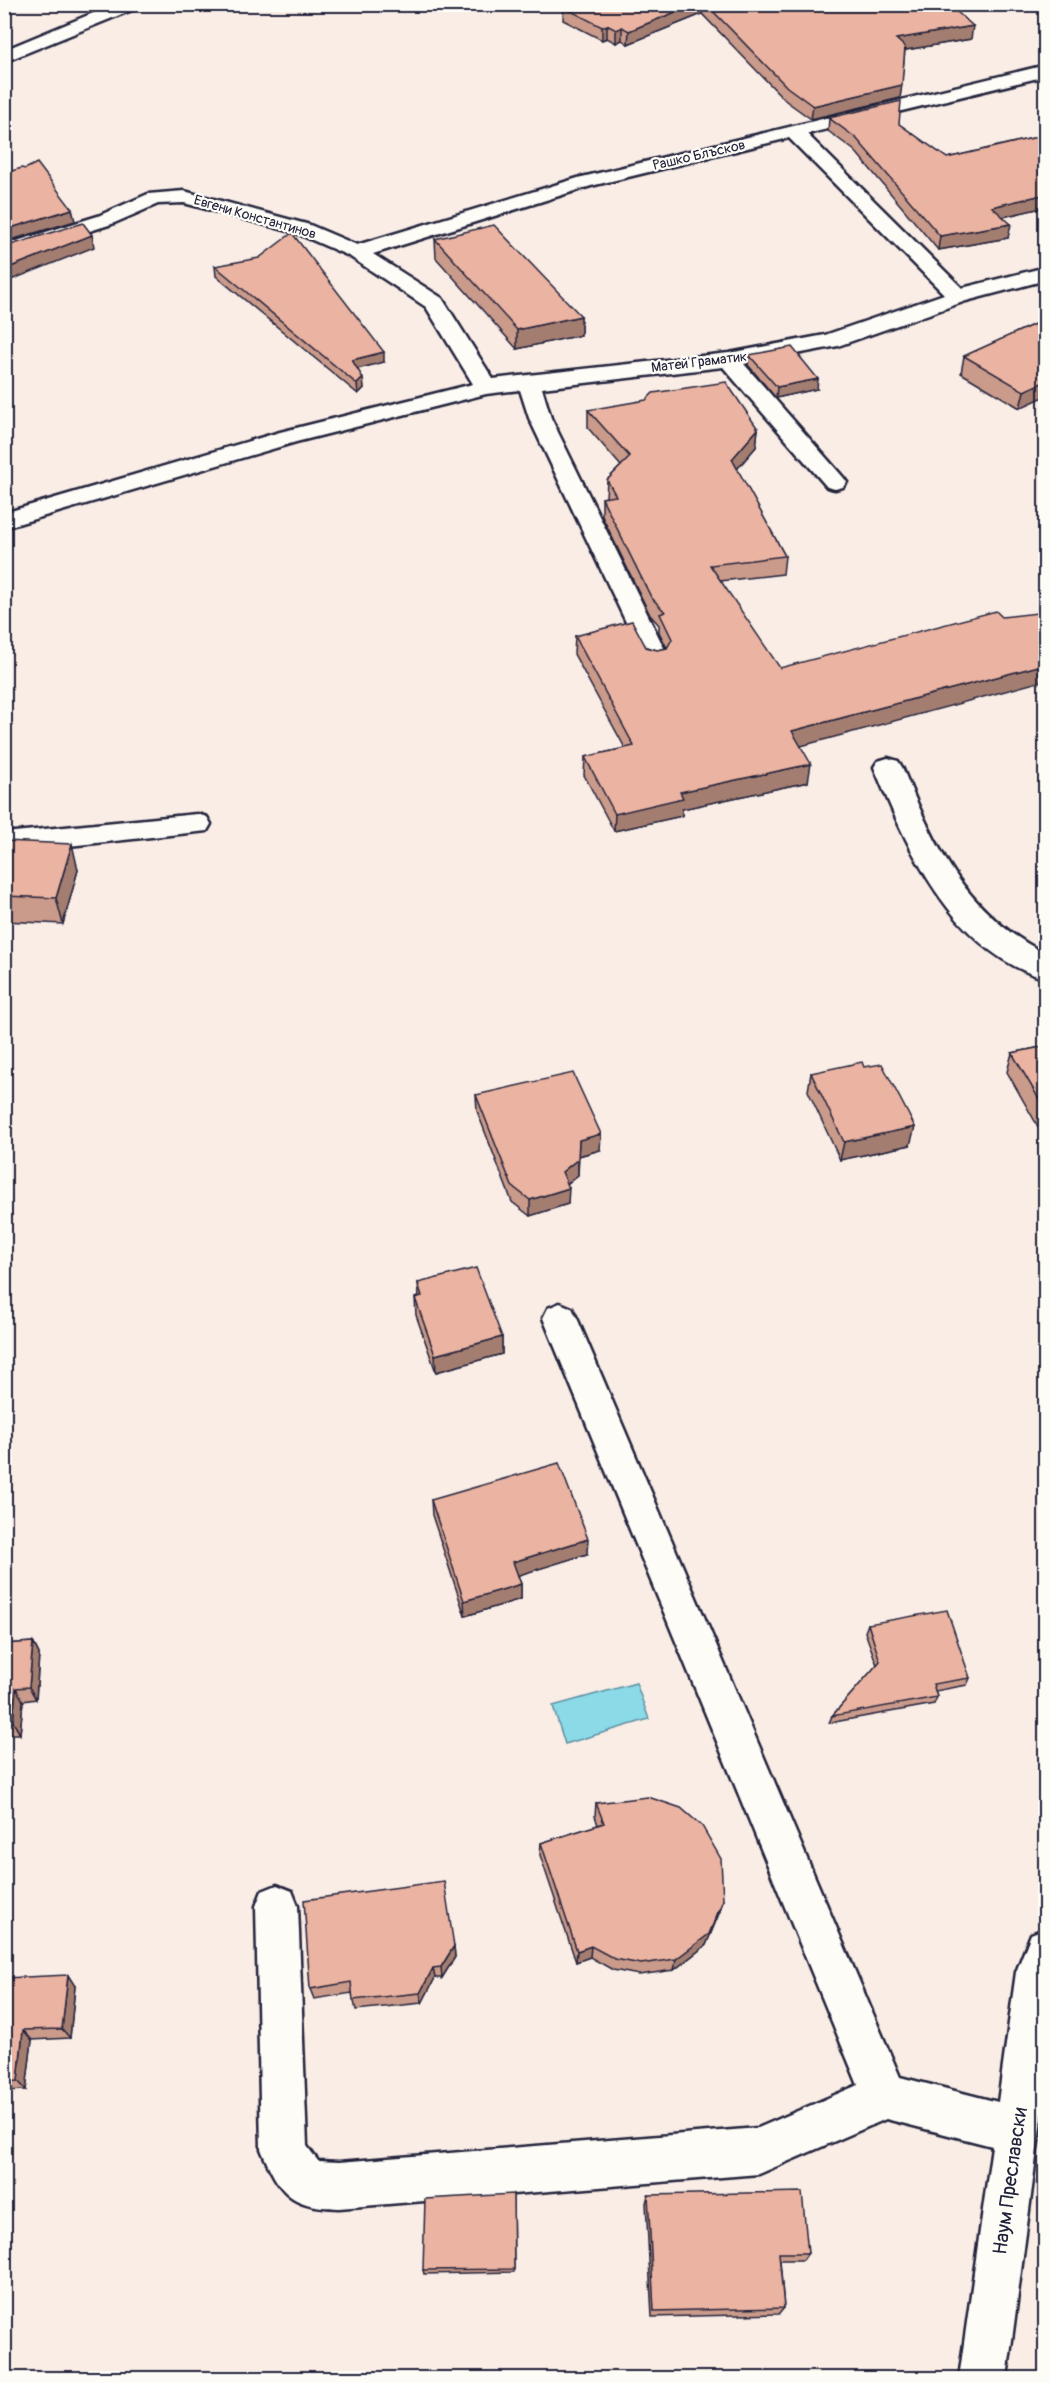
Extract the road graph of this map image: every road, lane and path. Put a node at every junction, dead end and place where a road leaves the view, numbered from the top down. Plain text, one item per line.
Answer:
1 (131, 4) edge
2 (4, 57) edge
3 (1046, 70) edge
4 (794, 132) junction
5 (7, 247) edge
6 (356, 252) junction
7 (1046, 273) edge
8 (958, 296) junction
9 (729, 360) junction
10 (530, 382) junction
11 (486, 387) junction
12 (835, 482) dead end
13 (4, 520) edge
14 (656, 658) edge
15 (888, 767) dead end
16 (196, 824) dead end
17 (4, 843) edge
18 (1046, 968) edge
19 (560, 1318) dead end
20 (277, 1906) dead end
21 (1046, 1949) edge
22 (885, 2096) junction
23 (1017, 2130) junction
24 (983, 2379) edge

1 - 2 street
3 - 4 street, Рашко Блъсков
4 - 6 street, Рашко Блъсков
4 - 8 street
5 - 6 street, Евгени Константинов
6 - 11 street, Евгени Константинов
7 - 8 street, Матей Граматик
8 - 9 street, Матей Граматик
9 - 10 street, Матей Граматик
9 - 12 street
10 - 11 street, Матей Граматик
10 - 14 street
11 - 13 street, Матей Граматик
15 - 18 street
16 - 17 street
19 - 22 street
20 - 22 street
21 - 23 street, Наум Преславски
22 - 23 street
23 - 24 street, Наум Преславски

